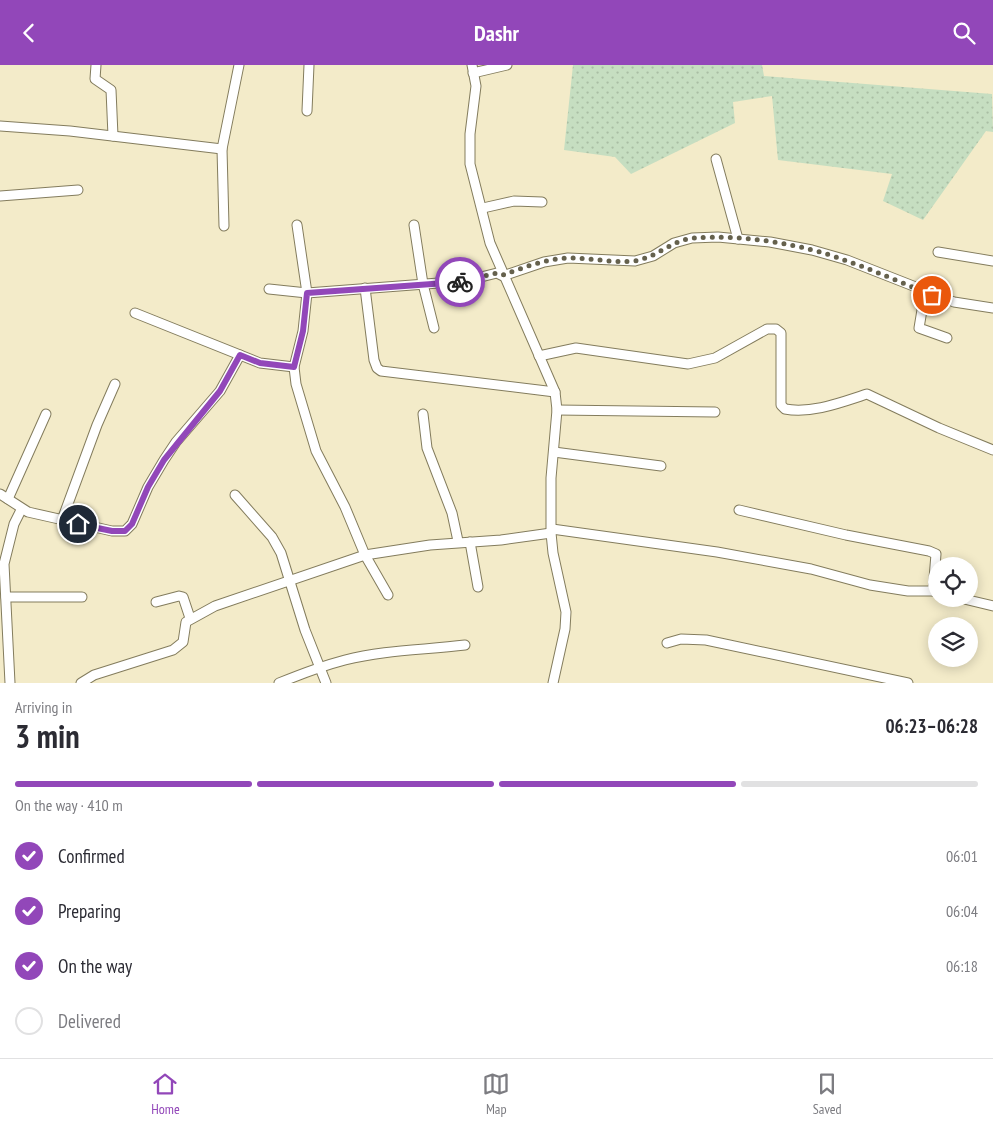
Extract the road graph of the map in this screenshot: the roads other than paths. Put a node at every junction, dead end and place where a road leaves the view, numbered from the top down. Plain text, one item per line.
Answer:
1 (96, 65) edge
2 (239, 65) edge
3 (310, 65) edge
4 (506, 65) edge
5 (472, 69) edge
6 (307, 111) dead end
7 (0, 126) edge
8 (113, 136) junction
9 (222, 149) junction
10 (716, 159) dead end
11 (78, 191) dead end
12 (0, 197) edge
13 (542, 202) dead end
14 (483, 208) junction
15 (297, 225) dead end
16 (414, 225) dead end
17 (224, 226) dead end
18 (738, 239) junction
19 (938, 252) dead end
20 (993, 261) edge
21 (503, 275) junction
22 (423, 284) junction
23 (365, 288) junction
24 (269, 289) dead end
25 (925, 292) junction
26 (307, 293) junction
27 (993, 308) edge
28 (135, 313) dead end
29 (434, 328) dead end
30 (947, 338) dead end
31 (240, 355) junction
32 (539, 357) junction
33 (294, 367) junction
34 (115, 384) dead end
35 (555, 392) junction
36 (557, 410) junction
37 (715, 412) dead end
38 (46, 414) dead end
39 (423, 414) dead end
40 (993, 450) edge
41 (554, 452) junction
42 (661, 466) dead end
43 (235, 495) dead end
44 (4, 496) edge
45 (21, 510) junction
46 (739, 510) dead end
47 (62, 520) junction
48 (552, 531) junction
49 (458, 541) junction
50 (470, 542) junction
51 (365, 555) junction
52 (936, 557) edge
53 (2, 563) edge
54 (290, 580) junction
55 (478, 587) dead end
56 (928, 591) edge
57 (388, 595) dead end
58 (6, 597) junction
59 (82, 597) dead end
60 (156, 602) dead end
61 (978, 602) edge
62 (993, 606) edge
63 (190, 618) junction
64 (667, 643) dead end
65 (465, 645) dead end
66 (320, 667) junction
67 (10, 683) edge
68 (81, 683) edge
69 (279, 683) edge
70 (326, 683) edge
71 (553, 683) edge
72 (908, 683) edge

1 - 8 street
2 - 9 street
3 - 6 street
4 - 5 street
5 - 14 street
7 - 8 street
8 - 9 street
9 - 17 street
10 - 18 street
11 - 12 street
13 - 14 street
14 - 21 street
15 - 26 street
16 - 22 street
18 - 21 street
18 - 25 street
19 - 20 street
21 - 22 street
21 - 32 street
22 - 23 street
22 - 29 street
23 - 26 street
23 - 35 street
24 - 26 street
25 - 27 street
25 - 30 street
26 - 33 street
28 - 31 street
31 - 33 street
31 - 47 street
32 - 35 street
32 - 40 street
33 - 51 street
34 - 47 street
35 - 36 street
36 - 37 street
36 - 41 street
38 - 44 street
39 - 49 street
41 - 42 street
41 - 48 street
43 - 54 street
44 - 45 street
45 - 47 street
45 - 53 street
46 - 52 street
48 - 50 street
48 - 56 street
48 - 71 street
49 - 50 street
49 - 51 street
50 - 55 street
51 - 54 street
51 - 57 street
53 - 58 street
54 - 63 street
54 - 66 street
58 - 59 street
58 - 67 street
60 - 63 street
61 - 62 street
63 - 68 street
64 - 72 street
65 - 66 street
66 - 69 street
66 - 70 street

